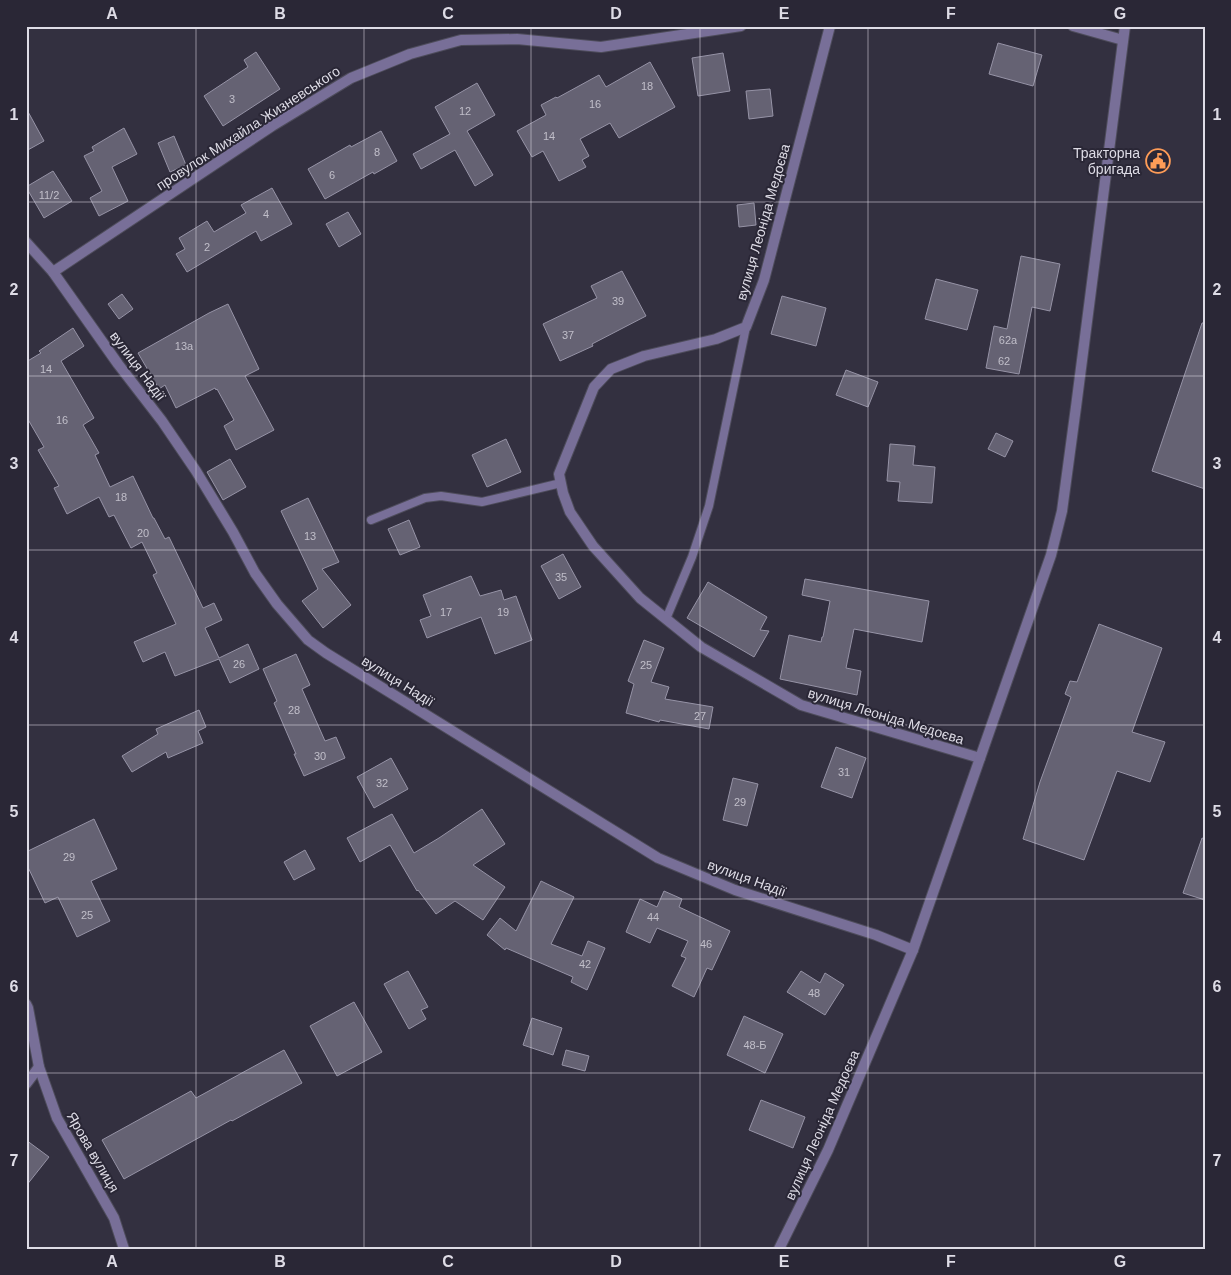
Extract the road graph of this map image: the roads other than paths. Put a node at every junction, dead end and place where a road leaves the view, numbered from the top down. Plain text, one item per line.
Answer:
1 (741, 26) edge
2 (830, 26) edge
3 (1073, 26) edge
4 (1125, 26) edge
5 (1123, 40) junction
6 (26, 242) edge
7 (52, 272) junction
8 (746, 327) junction
9 (561, 483) junction
10 (371, 520) dead end
11 (666, 619) junction
12 (980, 758) junction
13 (914, 950) junction
14 (26, 1004) edge
15 (39, 1068) junction
16 (26, 1084) edge
17 (124, 1249) edge
18 (779, 1249) edge

1 - 7 street, провулок Михайла Жизневського
2 - 8 street, вулиця Леоніда Медоєва
3 - 5 street
4 - 5 street, вулиця Леоніда Медоєва
5 - 12 street, вулиця Леоніда Медоєва
6 - 7 street, вулиця Надії
7 - 13 street, вулиця Надії
8 - 9 street, вулиця Леоніда Медоєва
8 - 11 lane
9 - 10 lane
9 - 11 street, вулиця Леоніда Медоєва
11 - 12 street, вулиця Леоніда Медоєва
12 - 13 street, вулиця Леоніда Медоєва
13 - 18 street, вулиця Леоніда Медоєва
14 - 15 street, Ярова вулиця
15 - 16 street
15 - 17 street, Ярова вулиця

